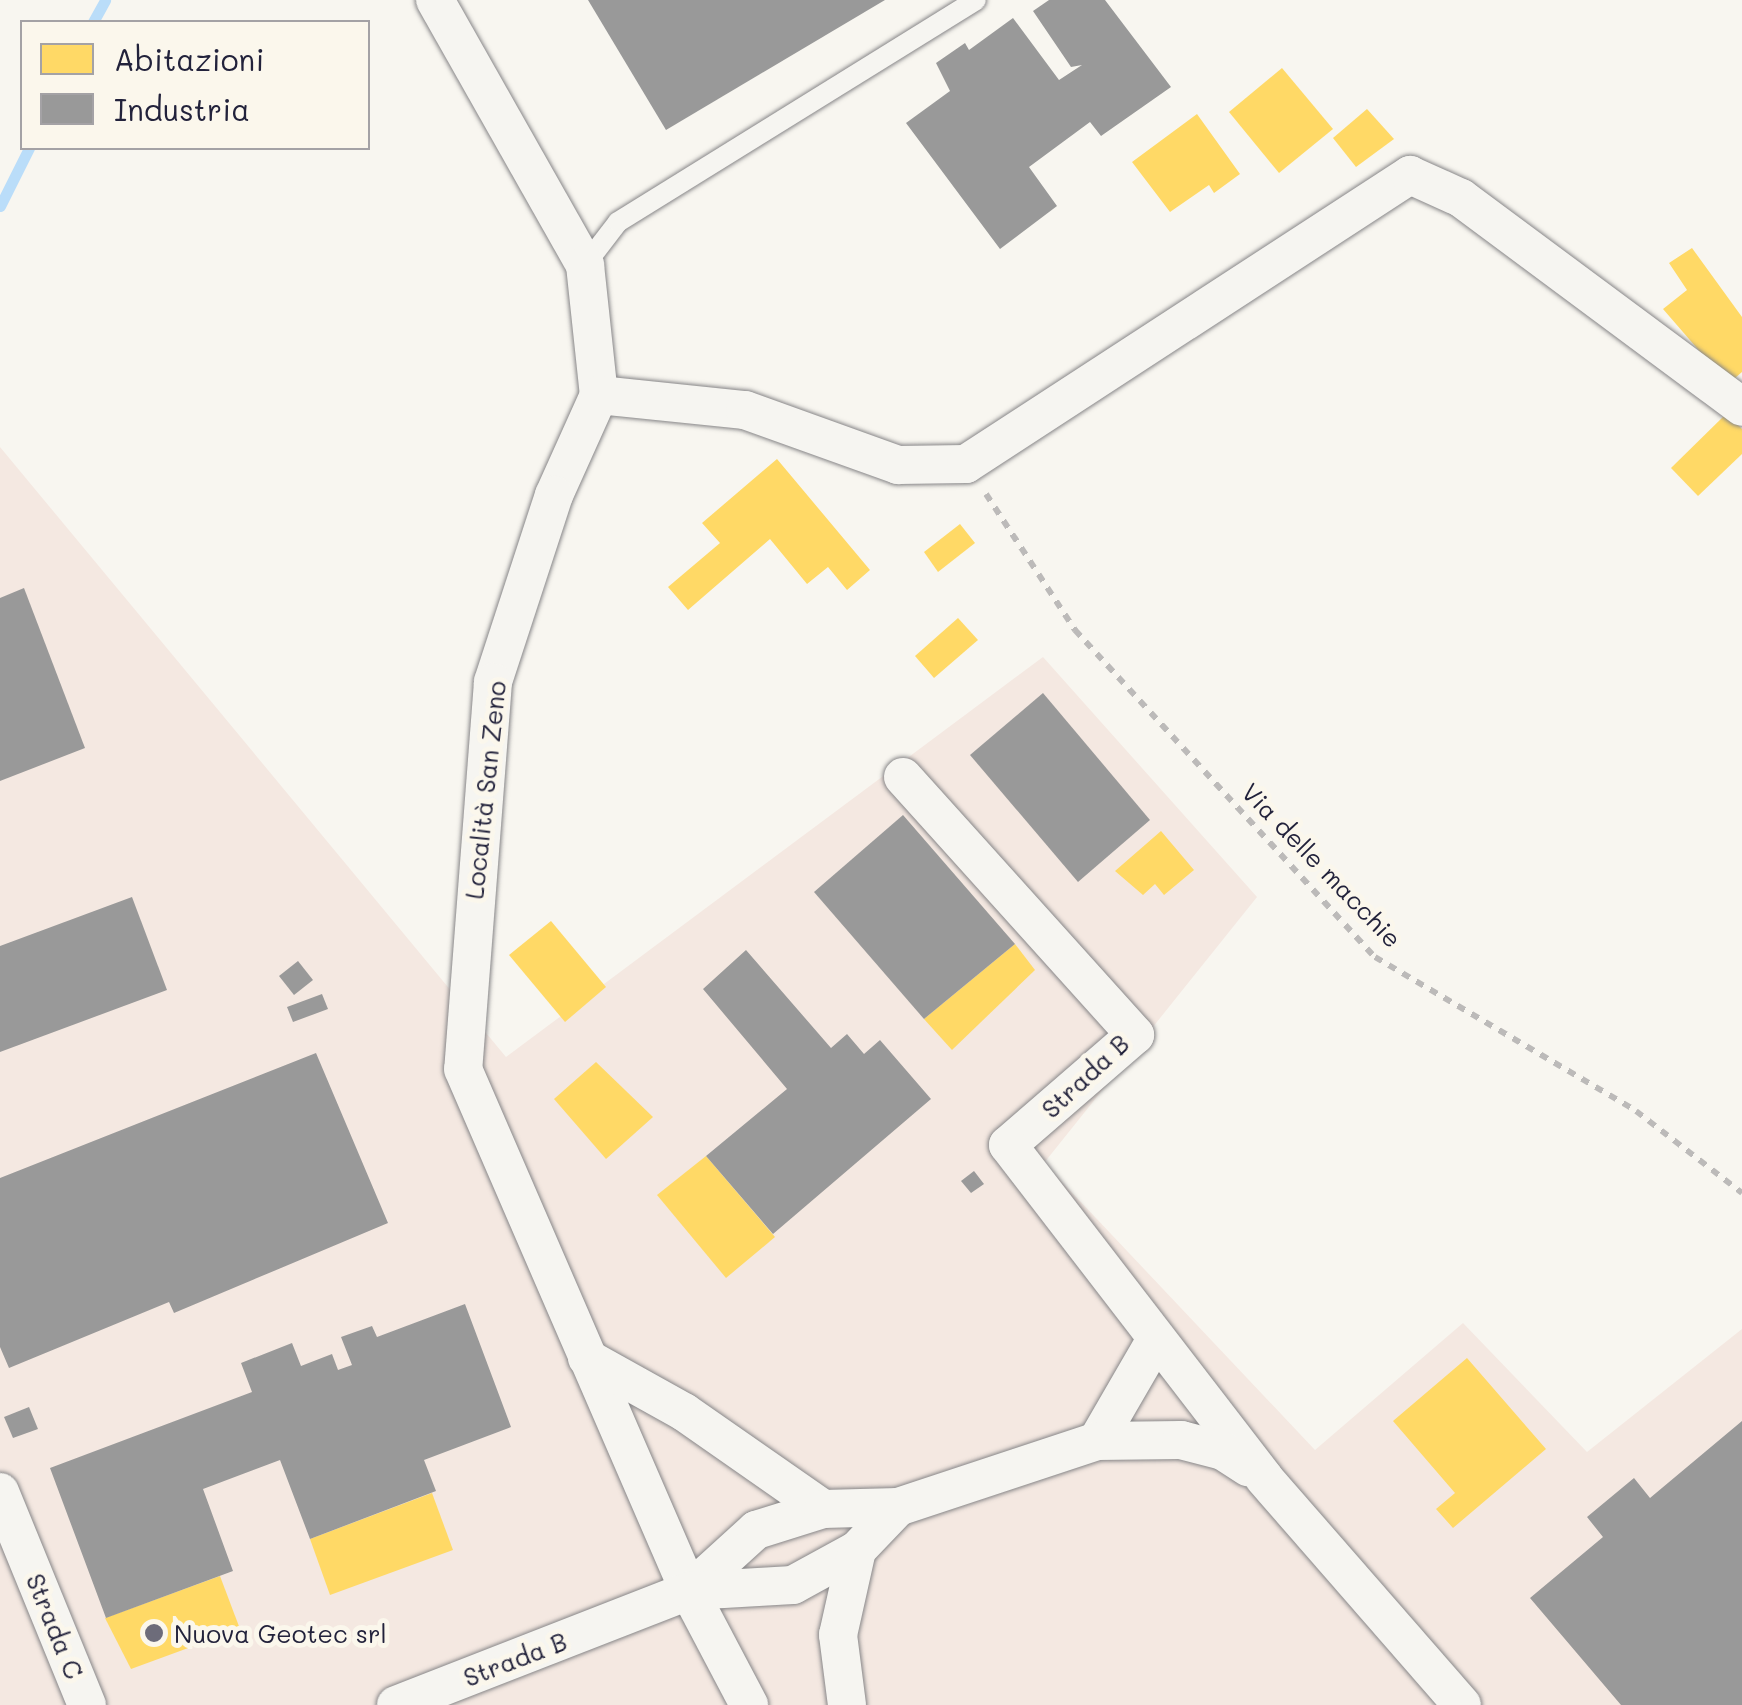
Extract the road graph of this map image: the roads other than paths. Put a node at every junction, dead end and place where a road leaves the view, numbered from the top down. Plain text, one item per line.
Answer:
1 (435, 0) edge
2 (976, 0) edge
3 (585, 265) junction
4 (599, 395) junction
5 (1742, 407) edge
6 (903, 777) dead end
7 (1155, 1341) junction
8 (586, 1358) junction
9 (1098, 1441) junction
10 (1264, 1478) junction
11 (0, 1492) edge
12 (898, 1508) junction
13 (823, 1509) junction
14 (857, 1550) junction
15 (689, 1591) junction
16 (87, 1705) edge
17 (396, 1705) edge
18 (749, 1705) edge
19 (847, 1705) edge
20 (1462, 1705) edge

1 - 3 street
2 - 3 lane
3 - 4 street
4 - 5 street
4 - 8 street, Località San Zeno
6 - 7 street, Strada B
7 - 9 street
7 - 10 street, Strada B
8 - 13 street
8 - 15 street, Località San Zeno
9 - 10 street, Strada B
9 - 12 street, Strada B
10 - 20 street, Strada B
11 - 16 street, Strada C
12 - 13 street, Strada B
12 - 14 street, Strada B
13 - 15 street, Strada B
14 - 15 street, Strada B
14 - 19 street
15 - 17 street, Strada B
15 - 18 street, Località San Zeno

